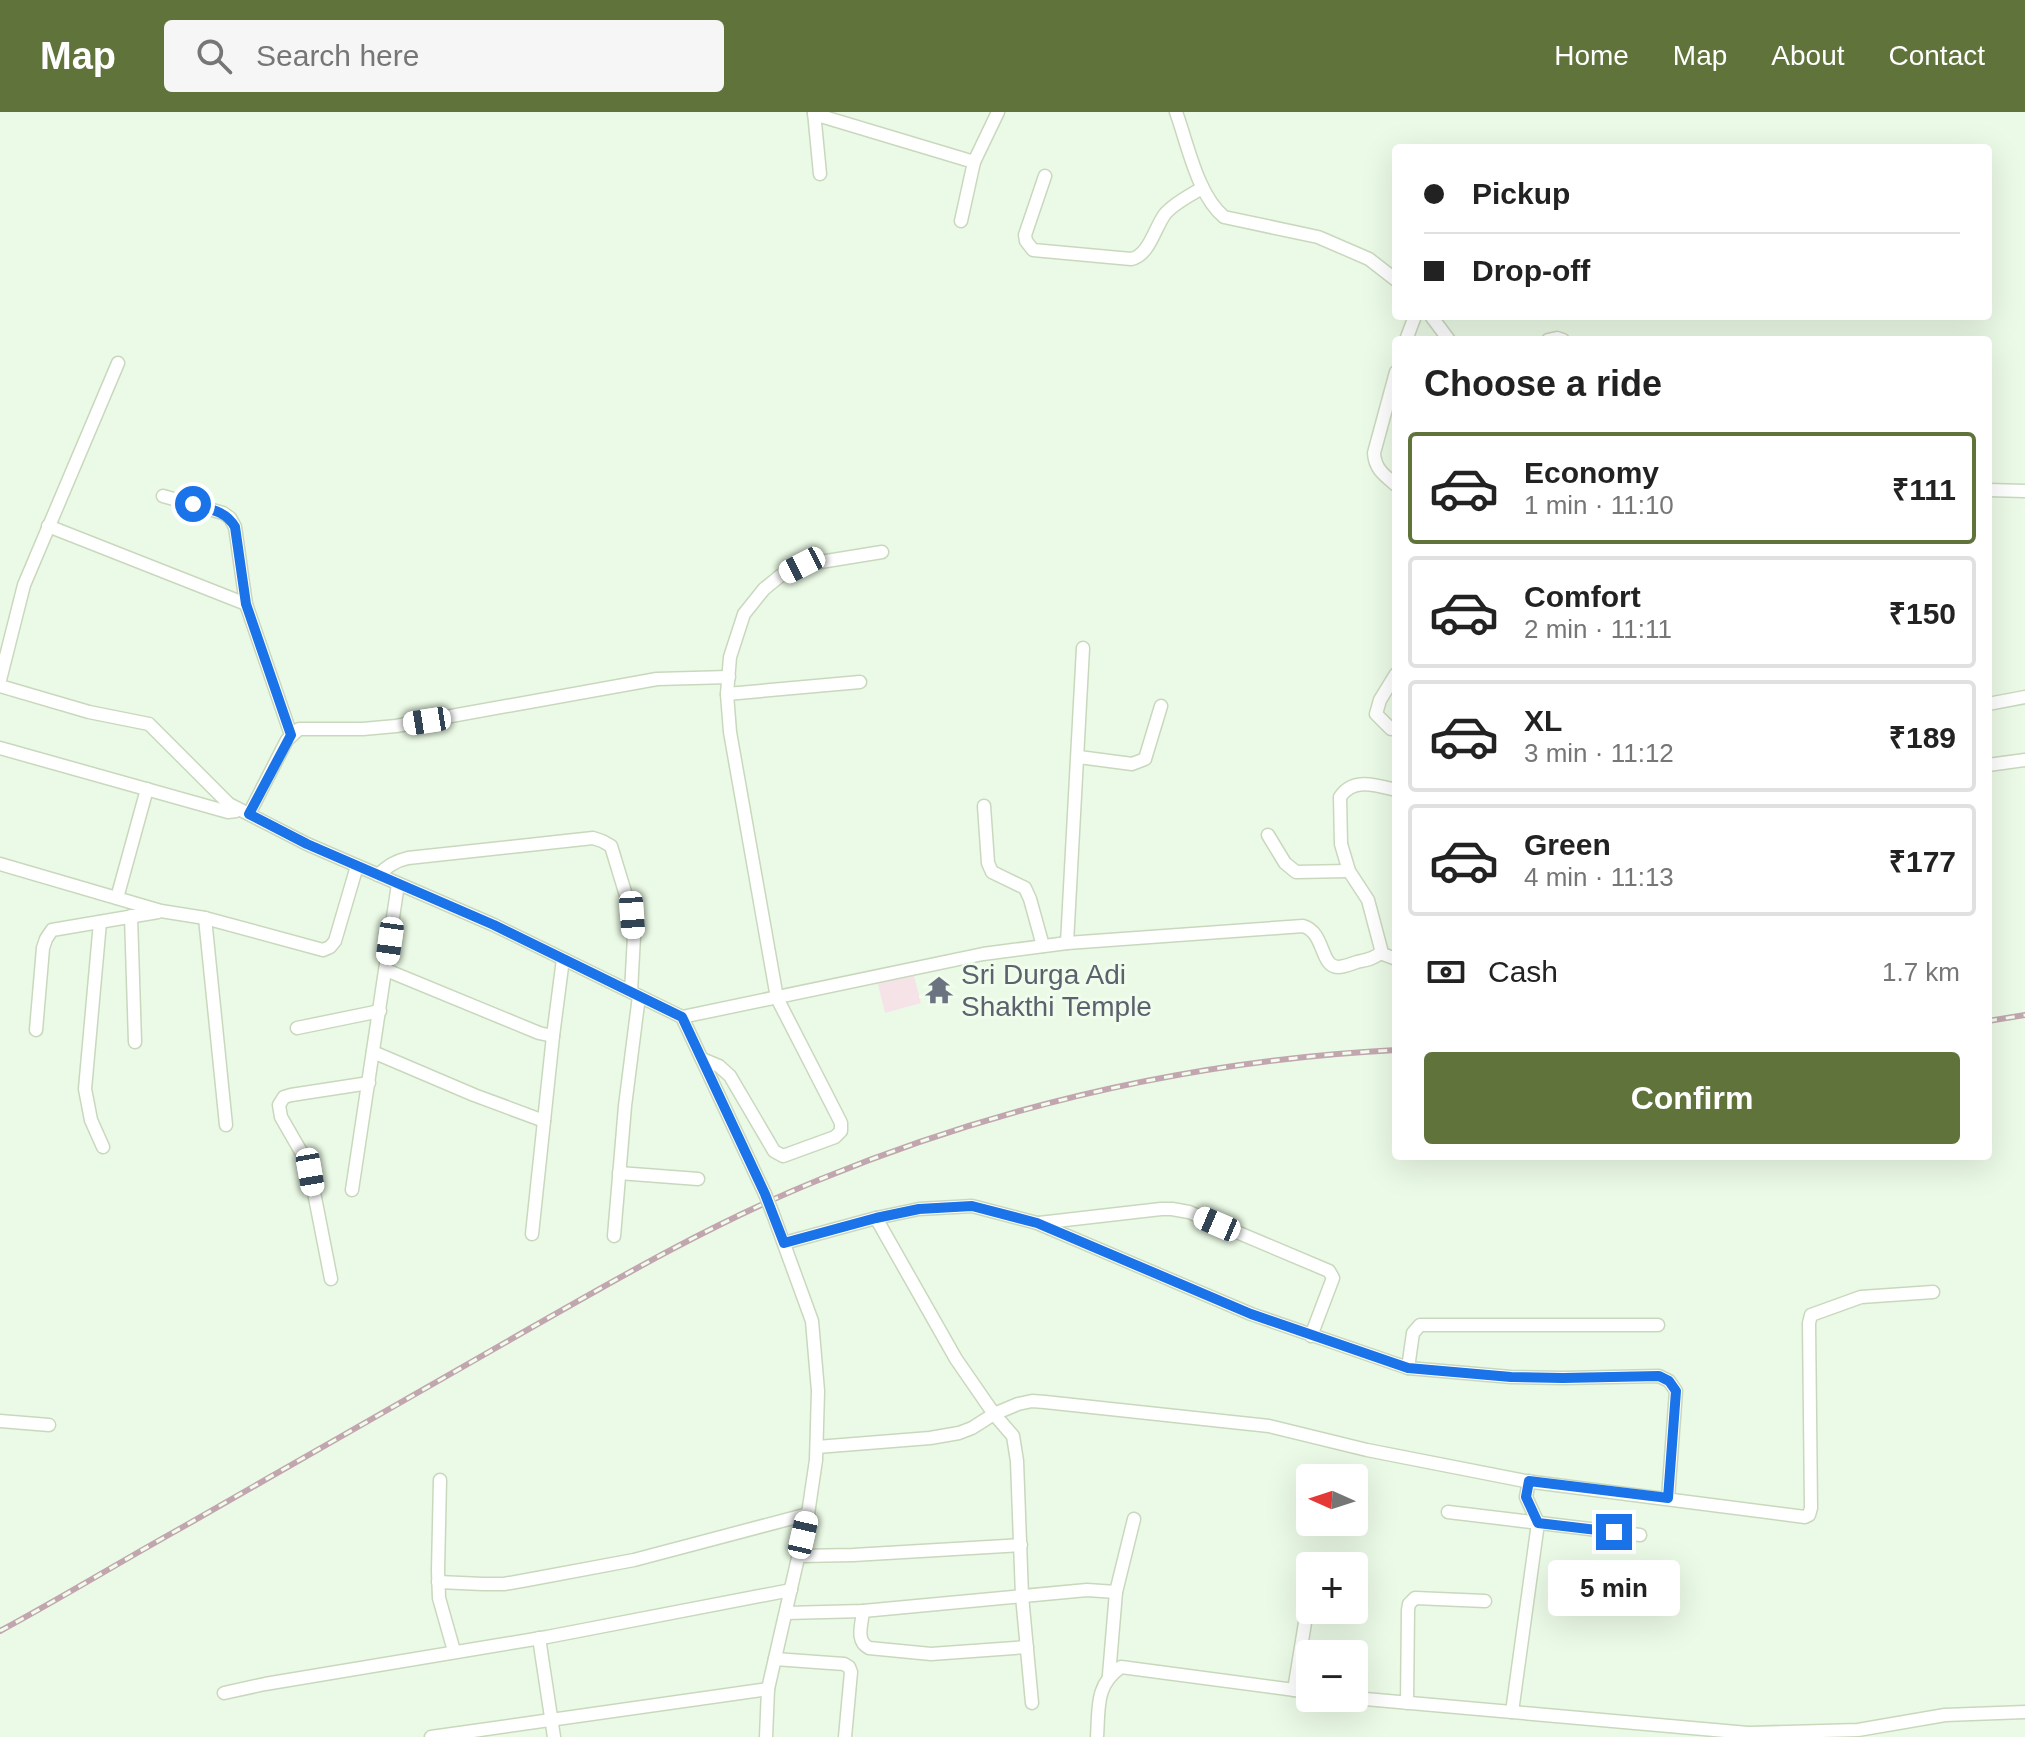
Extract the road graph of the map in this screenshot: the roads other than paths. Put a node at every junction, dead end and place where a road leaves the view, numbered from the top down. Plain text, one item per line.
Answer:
1 (998, 112) edge
2 (1176, 112) edge
3 (814, 113) edge
4 (974, 162) junction
5 (820, 174) dead end
6 (1045, 176) dead end
7 (1202, 188) junction
8 (961, 221) dead end
9 (1392, 277) edge
10 (118, 363) dead end
11 (1392, 387) edge
12 (1392, 482) edge
13 (1992, 490) edge
14 (2025, 491) edge
15 (163, 496) dead end
16 (48, 526) junction
17 (882, 552) dead end
18 (246, 604) junction
19 (1083, 648) dead end
20 (729, 677) junction
21 (0, 680) edge
22 (1392, 680) edge
23 (860, 682) dead end
24 (0, 686) edge
25 (727, 694) junction
26 (2025, 697) edge
27 (1992, 703) edge
28 (1161, 706) dead end
29 (1391, 729) dead end
30 (291, 735) junction
31 (0, 748) edge
32 (1079, 757) junction
33 (2025, 760) edge
34 (1992, 764) edge
35 (147, 789) junction
36 (1392, 789) edge
37 (984, 806) dead end
38 (245, 812) junction
39 (1268, 835) dead end
40 (0, 864) edge
41 (357, 866) junction
42 (1349, 871) junction
43 (378, 875) junction
44 (398, 884) junction
45 (117, 898) junction
46 (161, 911) junction
47 (131, 916) junction
48 (205, 918) junction
49 (100, 922) junction
50 (1067, 943) junction
51 (1043, 946) junction
52 (1380, 953) junction
53 (1392, 958) edge
54 (563, 959) junction
55 (386, 970) junction
56 (635, 994) junction
57 (777, 998) junction
58 (380, 1011) junction
59 (682, 1017) junction
60 (297, 1028) dead end
61 (36, 1030) dead end
62 (553, 1036) junction
63 (135, 1042) dead end
64 (373, 1052) junction
65 (702, 1059) junction
66 (369, 1083) junction
67 (544, 1121) junction
68 (226, 1125) dead end
69 (103, 1147) dead end
70 (619, 1173) junction
71 (698, 1179) dead end
72 (352, 1190) dead end
73 (876, 1218) junction
74 (1037, 1223) junction
75 (532, 1234) dead end
76 (614, 1236) dead end
77 (784, 1243) junction
78 (331, 1279) dead end
79 (1933, 1292) dead end
80 (1658, 1325) dead end
81 (1311, 1336) junction
82 (1408, 1368) junction
83 (994, 1414) junction
84 (0, 1421) edge
85 (49, 1425) dead end
86 (817, 1447) junction
87 (440, 1480) dead end
88 (1529, 1481) junction
89 (1668, 1498) junction
90 (1448, 1512) dead end
91 (808, 1514) junction
92 (1134, 1519) dead end
93 (1538, 1523) junction
94 (1640, 1535) dead end
95 (1021, 1545) junction
96 (799, 1556) junction
97 (438, 1582) junction
98 (791, 1590) junction
99 (1116, 1592) junction
100 (1022, 1596) junction
101 (1485, 1601) dead end
102 (863, 1611) junction
103 (786, 1613) junction
104 (1305, 1624) edge
105 (539, 1638) junction
106 (1027, 1647) junction
107 (454, 1651) junction
108 (775, 1659) junction
109 (1109, 1675) junction
110 (768, 1689) junction
111 (1294, 1690) joint
112 (224, 1693) dead end
113 (1368, 1699) edge
114 (1032, 1703) dead end
115 (1407, 1703) junction
116 (1512, 1712) junction
117 (2025, 1712) edge
118 (551, 1718) junction
119 (1633, 1723) junction
120 (431, 1737) edge
121 (554, 1737) edge
122 (766, 1737) edge
123 (845, 1737) edge
124 (1097, 1737) edge
125 (1633, 1737) edge

1 - 4 street
2 - 7 street
3 - 4 street
3 - 5 street
4 - 8 street
6 - 7 street
7 - 9 street
10 - 16 street
11 - 12 street
13 - 14 street
15 - 18 street
16 - 18 street
16 - 21 street
17 - 20 street
18 - 30 street
19 - 32 street
20 - 25 street
20 - 30 street
22 - 29 street
23 - 25 street
24 - 38 street
25 - 57 street
26 - 27 street
28 - 32 street
30 - 38 street
31 - 35 street
32 - 50 street
33 - 34 street
35 - 38 street
35 - 45 street
36 - 42 street
37 - 51 street
38 - 41 street
39 - 42 street
40 - 45 street
41 - 43 street
41 - 48 street
42 - 52 street
43 - 44 street
43 - 56 street
44 - 54 street
44 - 55 street
45 - 46 street
46 - 47 street
46 - 48 street
47 - 49 street
47 - 63 street
48 - 68 street
49 - 61 street
49 - 69 street
50 - 51 street
50 - 52 street
51 - 57 street
52 - 53 street
54 - 56 street
54 - 62 street
55 - 58 street
55 - 62 street
56 - 59 street
56 - 70 street
57 - 59 street
57 - 65 street
58 - 60 street
58 - 64 street
59 - 65 street
62 - 67 street
64 - 66 street
64 - 67 street
65 - 77 street, bridge
66 - 72 street
66 - 78 street
67 - 75 street
70 - 71 street
70 - 76 street
73 - 74 street
73 - 77 street
73 - 83 street
74 - 81 street
74 - 81 street
77 - 86 street
79 - 89 street
80 - 82 street
81 - 82 street
82 - 89 street
83 - 86 street
83 - 88 street
83 - 95 street
84 - 85 street
86 - 91 street
87 - 97 street
88 - 89 street
88 - 93 street
90 - 93 street
91 - 96 street
91 - 97 street
92 - 99 street
93 - 94 street
93 - 116 street
95 - 96 street
95 - 100 street
96 - 98 street
97 - 107 street
98 - 103 street
98 - 105 street
99 - 100 street
99 - 109 street
100 - 102 street
100 - 106 street
101 - 115 street
102 - 103 street
102 - 106 street
103 - 108 street
104 - 111 street
105 - 107 street
105 - 118 street
106 - 114 street
107 - 112 street
108 - 110 street
108 - 123 street
109 - 111 street
109 - 124 street
110 - 118 street
110 - 122 street
113 - 115 street
115 - 116 street
116 - 119 street
117 - 119 street
118 - 120 street
118 - 121 street
119 - 125 street

